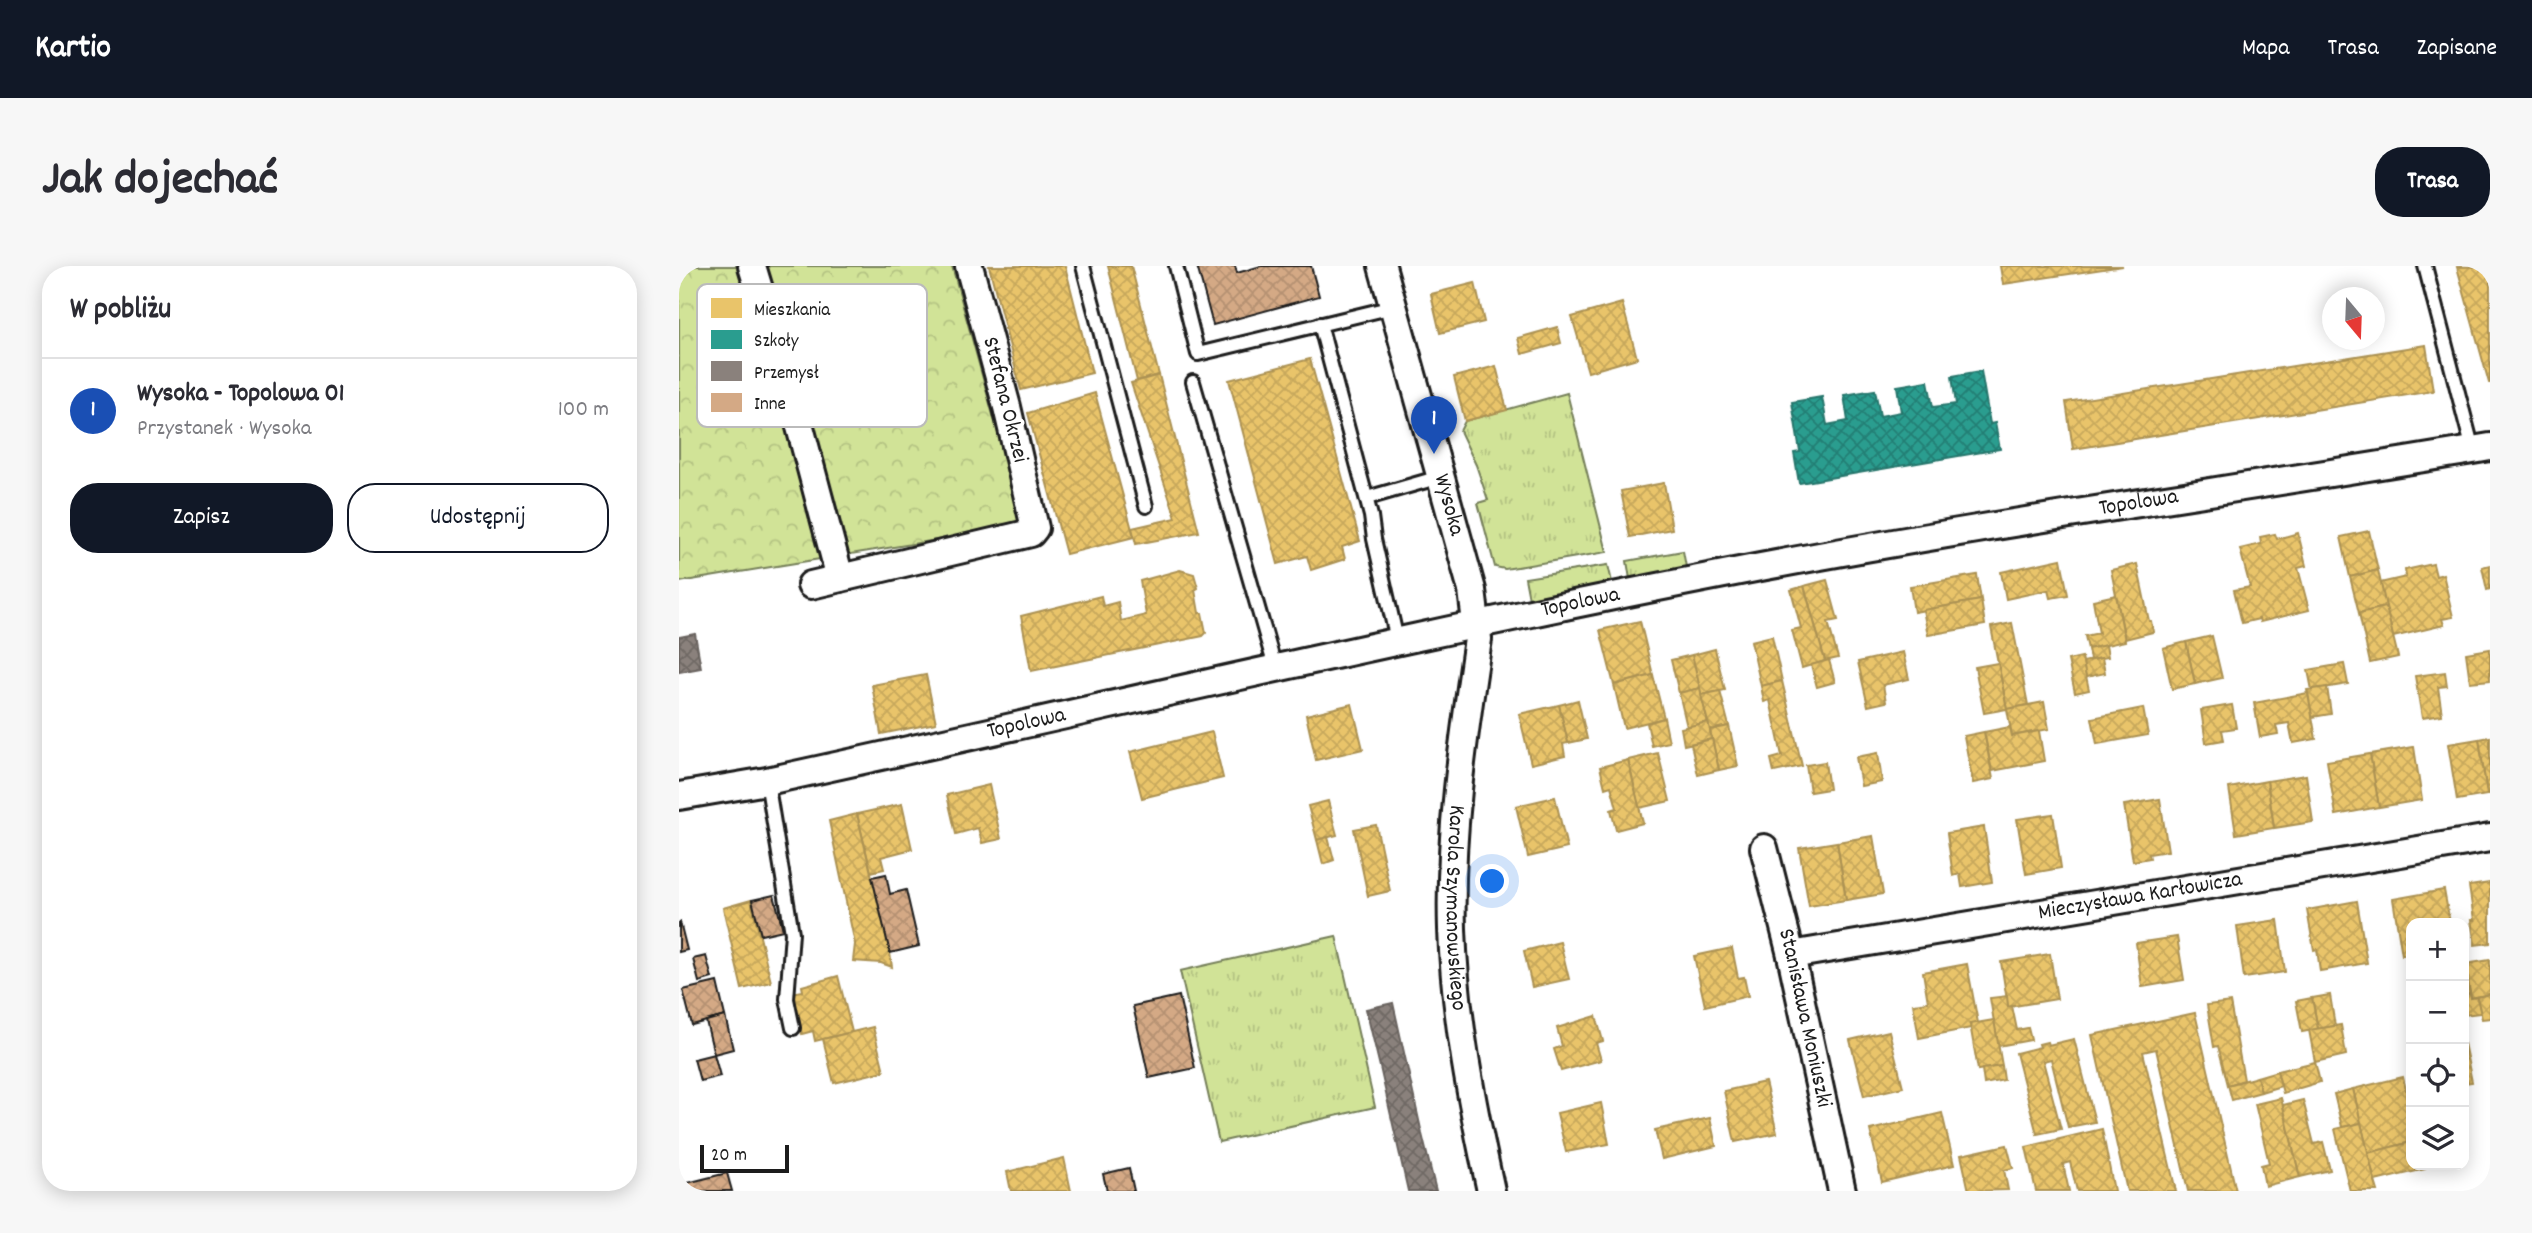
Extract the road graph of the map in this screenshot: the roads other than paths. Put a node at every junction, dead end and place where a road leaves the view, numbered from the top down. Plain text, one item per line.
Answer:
1 (752, 266) edge
2 (969, 266) edge
3 (1083, 266) edge
4 (1176, 266) edge
5 (1382, 266) edge
6 (2424, 266) edge
7 (757, 284) edge
8 (1393, 307) junction
9 (1320, 324) junction
10 (1193, 382) dead end
11 (800, 427) edge
12 (2482, 449) edge
13 (1440, 477) junction
14 (1367, 498) junction
15 (1146, 506) dead end
16 (840, 579) junction
17 (811, 585) dead end
18 (1476, 623) junction
19 (1397, 640) junction
20 (1275, 667) junction
21 (767, 781) junction
22 (679, 796) edge
23 (2490, 838) edge
24 (1764, 848) dead end
25 (1791, 955) junction
26 (793, 1028) dead end
27 (1491, 1191) edge
28 (1842, 1191) edge

1 - 7 street
2 - 16 street, Stefana Okrzei
3 - 15 lane
4 - 9 lane
5 - 8 street, Wysoka
6 - 12 lane
8 - 9 lane
8 - 13 street, Wysoka
9 - 14 lane
10 - 20 lane
11 - 16 street
12 - 18 street, Topolowa
13 - 14 lane
13 - 18 street, Wysoka
14 - 19 lane
16 - 17 street
18 - 19 street, Topolowa
18 - 27 street, Karola Szymanowskiego
19 - 20 street, Topolowa
20 - 21 street, Topolowa
21 - 22 street, Topolowa
21 - 26 lane
23 - 25 street, Mieczysława Karłowicza
24 - 25 street, Stanisława Moniuszki
25 - 28 street, Stanisława Moniuszki

